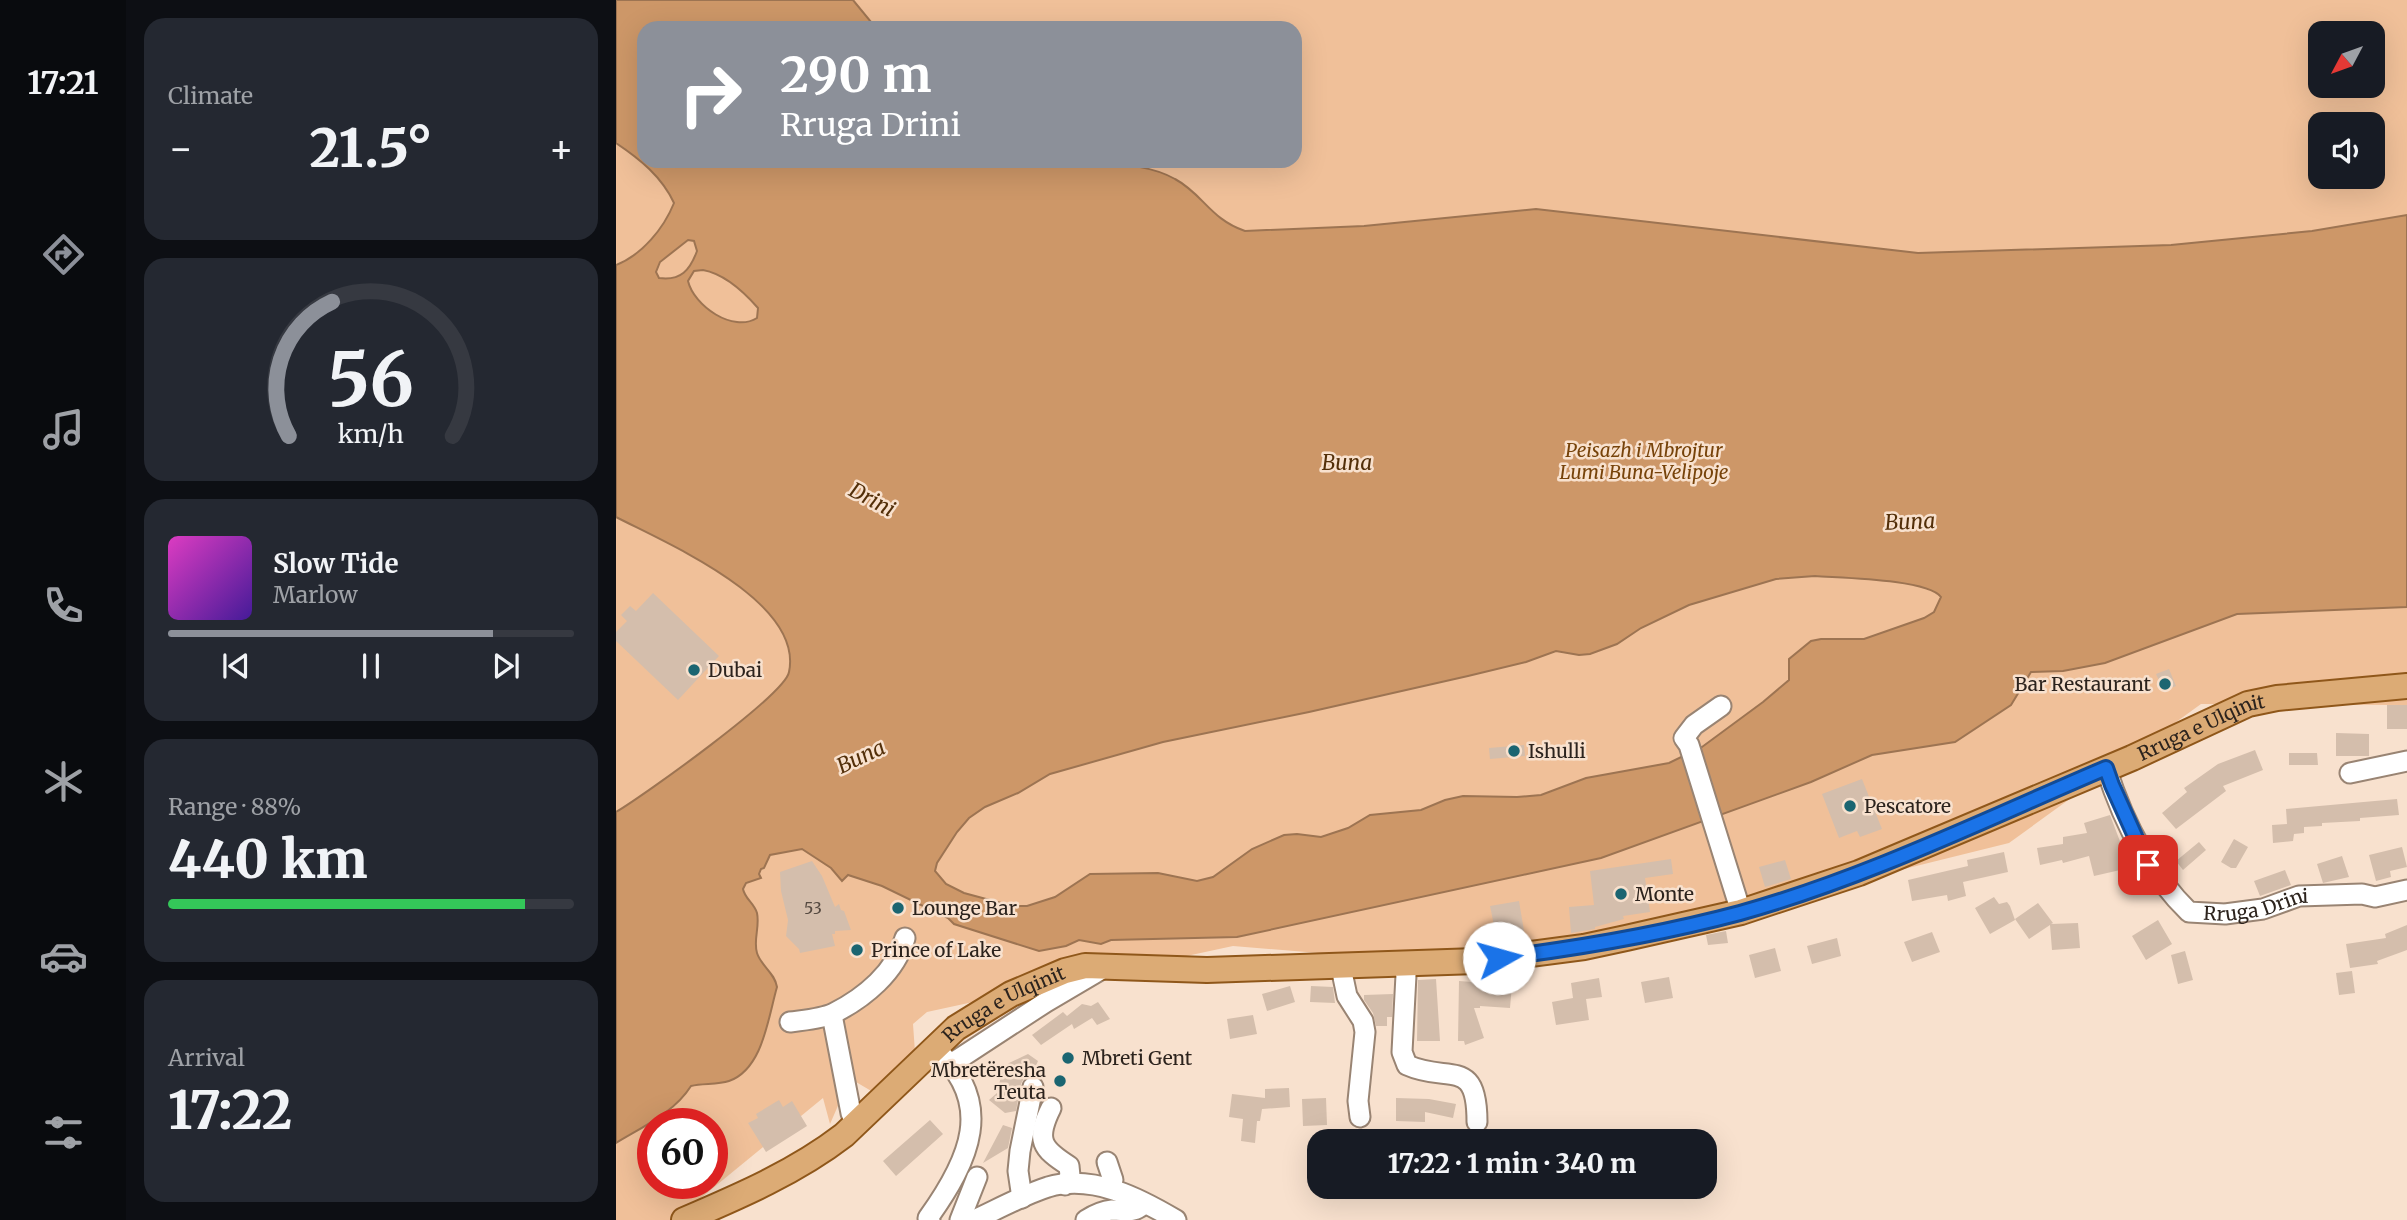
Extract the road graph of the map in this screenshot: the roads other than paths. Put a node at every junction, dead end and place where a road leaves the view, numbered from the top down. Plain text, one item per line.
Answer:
1 (2407, 686) edge
2 (1721, 706) dead end
3 (2407, 761) edge
4 (2106, 768) junction
5 (2350, 773) dead end
6 (2407, 890) edge
7 (1741, 912) junction
8 (905, 938) dead end
9 (1402, 964) junction
10 (1344, 966) junction
11 (832, 1014) junction
12 (790, 1022) dead end
13 (943, 1056) junction
14 (1033, 1087) dead end
15 (1051, 1108) dead end
16 (1360, 1117) dead end
17 (1477, 1122) dead end
18 (855, 1124) junction
19 (1107, 1162) dead end
20 (977, 1177) dead end
21 (1065, 1185) junction
22 (1110, 1188) junction
23 (1022, 1198) junction
24 (1144, 1204) junction
25 (684, 1220) edge
26 (930, 1220) edge
27 (960, 1220) edge
28 (974, 1220) edge
29 (1086, 1220) edge
30 (1176, 1220) edge

1 - 4 main road, Rruga e Ulqinit
2 - 7 street
3 - 5 street
4 - 6 street, Rruga Drini
4 - 7 main road, Rruga e Ulqinit
7 - 9 main road, Rruga e Ulqinit
8 - 11 street
9 - 10 main road, Rruga e Ulqinit
9 - 17 street
10 - 13 main road, Rruga e Ulqinit
10 - 16 street
11 - 12 street
11 - 18 street
13 - 18 main road, Rruga e Ulqinit
13 - 26 street
14 - 23 street
15 - 21 street
18 - 25 main road, Rruga e Ulqinit
19 - 22 street
20 - 27 street
21 - 22 street
21 - 23 street
22 - 24 street
23 - 28 street
24 - 29 street
24 - 30 street

